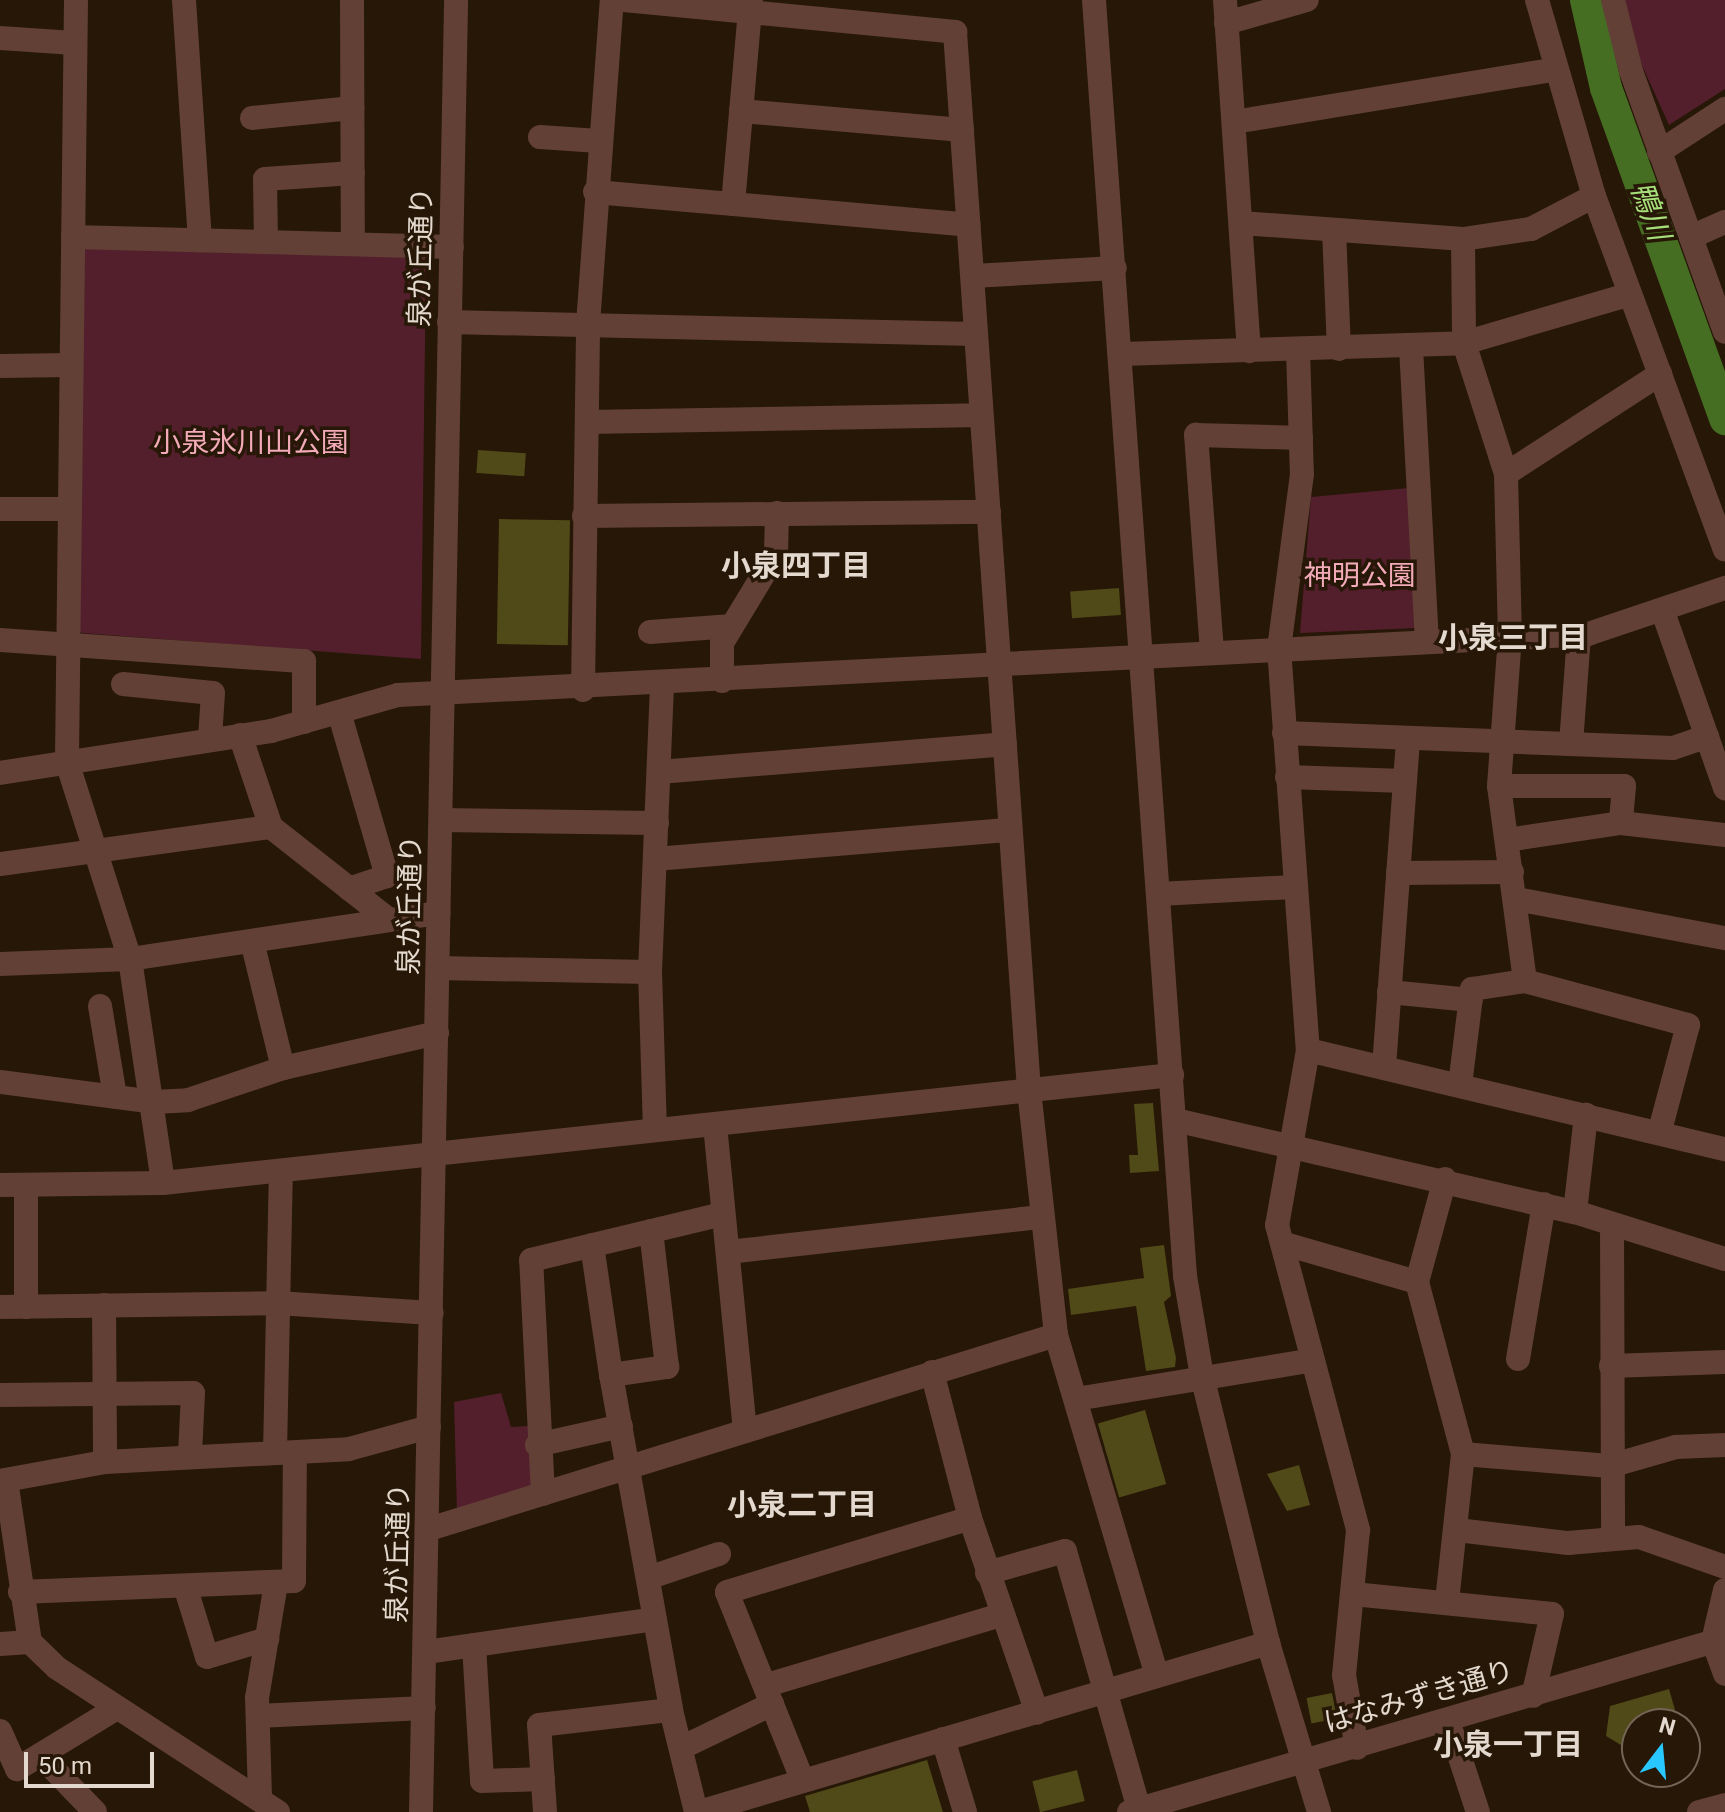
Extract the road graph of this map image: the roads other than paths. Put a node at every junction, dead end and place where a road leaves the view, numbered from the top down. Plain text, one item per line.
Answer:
1 (76, 0) edge
2 (184, 0) edge
3 (352, 0) edge
4 (456, 0) edge
5 (612, 0) edge
6 (624, 0) edge
7 (1094, 0) edge
8 (1307, 0) edge
9 (1537, 0) edge
10 (1613, 0) edge
11 (751, 6) edge
12 (1226, 11) edge
13 (0, 38) edge
14 (74, 43) junction
15 (1553, 70) junction
16 (353, 108) junction
17 (1725, 109) edge
18 (741, 111) junction
19 (252, 118) dead end
20 (1234, 122) junction
21 (962, 130) junction
22 (540, 137) dead end
23 (599, 141) junction
24 (1659, 152) junction
25 (353, 173) junction
26 (595, 192) junction
27 (1594, 196) junction
28 (733, 204) junction
29 (1725, 222) edge
30 (1241, 223) junction
31 (969, 225) junction
32 (1334, 230) junction
33 (73, 237) junction
34 (1691, 237) junction
35 (1463, 239) junction
36 (200, 240) junction
37 (266, 242) junction
38 (353, 244) junction
39 (452, 247) junction
40 (1115, 268) junction
41 (973, 276) junction
42 (1630, 294) junction
43 (449, 322) junction
44 (588, 324) junction
45 (1725, 332) edge
46 (975, 334) junction
47 (1464, 343) junction
48 (1411, 347) junction
49 (1339, 349) junction
50 (1298, 350) junction
51 (1249, 351) junction
52 (1122, 354) junction
53 (70, 365) junction
54 (0, 366) edge
55 (1660, 374) junction
56 (981, 415) junction
57 (587, 422) junction
58 (1301, 438) junction
59 (1506, 474) junction
60 (0, 509) edge
61 (68, 509) junction
62 (989, 512) junction
63 (777, 513) junction
64 (584, 516) junction
65 (1725, 550) edge
66 (1725, 588) edge
67 (1663, 612) junction
68 (732, 626) junction
69 (650, 632) dead end
70 (1579, 634) junction
71 (1510, 636) junction
72 (1427, 639) junction
73 (0, 640) edge
74 (66, 640) junction
75 (1279, 648) junction
76 (1212, 652) junction
77 (1143, 656) junction
78 (998, 664) junction
79 (722, 681) junction
80 (123, 684) dead end
81 (662, 685) junction
82 (583, 690) junction
83 (443, 698) junction
84 (339, 712) junction
85 (304, 722) junction
86 (1284, 733) junction
87 (240, 735) junction
88 (1707, 736) junction
89 (210, 738) junction
90 (1408, 738) junction
91 (1502, 741) junction
92 (1005, 744) junction
93 (1571, 744) junction
94 (67, 762) junction
95 (659, 772) junction
96 (0, 773) edge
97 (1287, 777) junction
98 (1405, 781) junction
99 (1724, 784) edge
100 (1499, 786) junction
101 (441, 820) junction
102 (657, 823) junction
103 (1621, 823) junction
104 (271, 827) junction
105 (1010, 830) junction
106 (1725, 835) edge
107 (1507, 840) junction
108 (96, 854) junction
109 (655, 859) junction
110 (0, 864) edge
111 (1512, 872) junction
112 (1398, 873) junction
113 (1294, 887) junction
114 (349, 889) junction
115 (1159, 894) junction
116 (1516, 899) junction
117 (439, 913) junction
118 (389, 920) junction
119 (1725, 938) edge
120 (252, 941) junction
121 (130, 959) junction
122 (0, 964) edge
123 (438, 968) junction
124 (650, 972) junction
125 (1525, 981) junction
126 (1389, 992) junction
127 (1471, 1000) junction
128 (100, 1006) dead end
129 (437, 1033) junction
130 (1308, 1050) junction
131 (1384, 1067) junction
132 (283, 1068) junction
133 (1172, 1075) junction
134 (0, 1082) edge
135 (1460, 1085) junction
136 (1029, 1090) junction
137 (115, 1097) junction
138 (154, 1102) junction
139 (1586, 1115) junction
140 (1175, 1120) junction
141 (715, 1125) junction
142 (655, 1130) junction
143 (1660, 1130) junction
144 (1292, 1144) junction
145 (1725, 1149) edge
146 (435, 1155) junction
147 (281, 1172) junction
148 (1445, 1179) junction
149 (163, 1183) junction
150 (0, 1185) edge
151 (26, 1186) junction
152 (1544, 1204) junction
153 (1575, 1212) junction
154 (723, 1214) junction
155 (1041, 1217) junction
156 (1612, 1225) junction
157 (651, 1231) junction
158 (1285, 1244) junction
159 (592, 1245) junction
160 (728, 1252) junction
161 (1725, 1259) edge
162 (1417, 1282) junction
163 (277, 1303) junction
164 (104, 1305) junction
165 (0, 1307) edge
166 (26, 1307) junction
167 (432, 1313) junction
168 (1056, 1335) junction
169 (1518, 1359) dead end
170 (1313, 1360) junction
171 (1725, 1362) edge
172 (1611, 1366) junction
173 (932, 1372) junction
174 (611, 1375) junction
175 (1202, 1376) junction
176 (104, 1393) junction
177 (0, 1395) edge
178 (1076, 1399) junction
179 (621, 1426) junction
180 (429, 1427) junction
181 (745, 1429) junction
182 (537, 1445) junction
183 (1725, 1445) edge
184 (285, 1453) junction
185 (190, 1454) junction
186 (1463, 1454) junction
187 (105, 1462) junction
188 (628, 1466) junction
189 (1610, 1466) junction
190 (3, 1481) edge
191 (543, 1494) junction
192 (970, 1518) junction
193 (429, 1529) junction
194 (1457, 1530) junction
195 (1613, 1536) junction
196 (719, 1554) dead end
197 (8, 1561) edge
198 (1725, 1567) edge
199 (987, 1573) junction
200 (648, 1578) junction
201 (276, 1583) junction
202 (185, 1586) junction
203 (1725, 1590) edge
204 (20, 1592) junction
205 (1353, 1594) junction
206 (1447, 1601) junction
207 (1001, 1615) junction
208 (655, 1619) junction
209 (267, 1639) junction
210 (1719, 1639) edge
211 (30, 1642) junction
212 (1268, 1643) junction
213 (0, 1644) edge
214 (474, 1645) junction
215 (426, 1652) junction
216 (1725, 1674) edge
217 (1157, 1675) junction
218 (1108, 1691) junction
219 (769, 1694) junction
220 (1533, 1696) junction
221 (117, 1708) junction
222 (424, 1708) junction
223 (671, 1710) junction
224 (1037, 1713) junction
225 (258, 1716) junction
226 (1448, 1721) junction
227 (0, 1731) edge
228 (943, 1739) junction
229 (683, 1747) junction
230 (1357, 1748) junction
231 (40, 1755) junction
232 (1298, 1762) junction
233 (543, 1779) junction
234 (802, 1779) junction
235 (269, 1805) edge
236 (1725, 1805) edge
237 (1134, 1810) edge
238 (95, 1812) edge
239 (421, 1812) edge
240 (545, 1812) edge
241 (698, 1812) edge
242 (965, 1812) edge
243 (1319, 1812) edge
244 (1478, 1812) edge
245 (1699, 1812) edge

1 - 14 street
2 - 36 street
3 - 16 street
4 - 39 street, 泉が丘通り
5 - 23 street
6 - 11 street
7 - 40 street
8 - 12 street
9 - 15 street
10 - 24 street
11 - 18 street
11 - 21 street
12 - 20 street
13 - 14 street
14 - 33 street
15 - 20 street
15 - 27 street
16 - 19 street
16 - 25 street
17 - 24 street
18 - 21 street
18 - 28 street
20 - 30 street
21 - 31 street
22 - 23 street
23 - 26 street
24 - 34 street
25 - 37 street
25 - 38 street
26 - 28 street
26 - 44 street
27 - 35 street
27 - 42 street
28 - 31 street
29 - 34 street
30 - 32 street
30 - 51 street
31 - 41 street
32 - 35 street
32 - 49 street
33 - 36 street
33 - 53 street
34 - 45 street
35 - 47 street
36 - 37 street
37 - 38 street
38 - 39 street
39 - 43 street, 泉が丘通り
40 - 41 street
40 - 52 street
41 - 46 street
42 - 47 street
42 - 55 street
43 - 44 street
43 - 83 street, 泉が丘通り
44 - 46 street
44 - 57 street
46 - 56 street
47 - 48 street
47 - 59 street
48 - 49 street
48 - 72 street
49 - 50 street
50 - 51 street
50 - 58 street
51 - 52 street
52 - 77 street
53 - 54 street
53 - 61 street
55 - 59 street
55 - 65 street
56 - 57 street
56 - 62 street
57 - 64 street
58 - 75 street
58 - 76 street
59 - 71 street
60 - 61 street
61 - 74 street
62 - 63 street
62 - 78 street
63 - 64 street
63 - 68 street
64 - 82 street
66 - 67 street
67 - 70 street
67 - 88 street
68 - 69 street
68 - 79 street
70 - 71 street
70 - 93 street
71 - 72 street
71 - 91 street
72 - 75 street
73 - 74 street
74 - 85 street
74 - 94 street
75 - 76 street
75 - 86 street
76 - 77 street
77 - 78 street
77 - 115 street
78 - 79 street
78 - 92 street
79 - 81 street
80 - 89 street
81 - 82 street
81 - 95 street
82 - 83 street
83 - 84 street
83 - 101 street, 泉が丘通り
84 - 85 street
84 - 114 street
85 - 87 street
86 - 90 street
86 - 97 street
87 - 89 street
87 - 104 street
88 - 93 street
88 - 99 street
89 - 94 street
90 - 91 street
90 - 98 street
91 - 93 street
91 - 100 street
92 - 95 street
92 - 105 street
94 - 96 street
94 - 108 street
95 - 102 street
97 - 98 street
97 - 113 street
98 - 112 street
100 - 103 street
100 - 107 street
101 - 102 street
101 - 117 street, 泉が丘通り
102 - 109 street
103 - 106 street
103 - 107 street
104 - 108 street
104 - 114 street
105 - 109 street
105 - 136 street
107 - 111 street
108 - 110 street
108 - 121 street
109 - 124 street
111 - 112 street
111 - 116 street
112 - 126 street
113 - 115 street
113 - 130 street
114 - 118 street
115 - 133 street
116 - 119 street
116 - 125 street
117 - 118 street
117 - 123 street, 泉が丘通り
118 - 120 street
120 - 121 street
120 - 132 street
121 - 122 street
121 - 138 street
123 - 124 street
123 - 129 street, 泉が丘通り
124 - 142 street
125 - 127 street
125 - 143 street
126 - 127 street
126 - 131 street
127 - 135 street
128 - 137 street
129 - 132 street
129 - 146 street, 泉が丘通り
130 - 131 street
130 - 144 street
131 - 135 street
132 - 138 street
133 - 136 street
133 - 140 street
134 - 137 street
135 - 139 street
136 - 141 street
136 - 155 street
137 - 138 street
138 - 149 street
139 - 143 street
139 - 153 street
140 - 144 street
140 - 175 street
141 - 142 street
141 - 154 street
142 - 146 street
143 - 145 street
144 - 148 street
144 - 158 street
146 - 147 street
146 - 167 street, 泉が丘通り
147 - 149 street
147 - 163 street
148 - 152 street
148 - 162 street
149 - 151 street
150 - 151 street
151 - 166 street
152 - 153 street
152 - 169 street
153 - 156 street
154 - 157 street
154 - 160 street
155 - 160 street
155 - 168 street
156 - 161 street
156 - 172 street
157 - 159 street
157 - 174 street
158 - 162 street
158 - 170 street
159 - 174 street
159 - 182 street
160 - 181 street
162 - 186 street
163 - 164 street
163 - 167 street
163 - 184 street
164 - 166 street
164 - 176 street
165 - 166 street
167 - 180 street, 泉が丘通り
168 - 173 street
168 - 178 street
170 - 175 street
170 - 205 street
171 - 172 street
172 - 189 street
173 - 181 street
173 - 192 street
174 - 179 street
175 - 178 street
175 - 212 street
176 - 177 street
176 - 185 street
176 - 187 street
178 - 217 street
179 - 182 street
179 - 188 street
180 - 184 street
180 - 193 street, 泉が丘通り
181 - 188 street
182 - 191 street
183 - 189 street
184 - 185 street
184 - 201 street
185 - 187 street
186 - 189 street
186 - 194 street
187 - 190 street
188 - 191 street
188 - 200 street
189 - 195 street
190 - 197 street
191 - 193 street
192 - 199 street
192 - 219 street
193 - 215 street, 泉が丘通り
194 - 195 street
194 - 206 street
195 - 198 street
196 - 200 street
197 - 204 street
199 - 207 street
199 - 218 street
200 - 208 street
201 - 202 street
201 - 209 street
202 - 204 street
202 - 209 street
203 - 210 street
204 - 211 street
205 - 206 street
205 - 230 street
206 - 220 street
207 - 219 street
207 - 224 street
208 - 214 street
208 - 223 street
209 - 225 street
210 - 216 street
210 - 220 street, はなみずき通り
211 - 213 street
211 - 221 street
212 - 217 street
212 - 232 street
214 - 215 street
214 - 233 street
215 - 222 street, 泉が丘通り
217 - 218 street
218 - 224 street
218 - 237 street
219 - 229 street
219 - 234 street
220 - 226 street, はなみずき通り
221 - 231 street
221 - 235 street
222 - 225 street
222 - 239 street, 泉が丘通り
223 - 229 street
223 - 233 street
224 - 228 street
225 - 235 street
226 - 230 street, はなみずき通り
226 - 244 street
227 - 231 street
228 - 234 street
228 - 242 street
229 - 241 street
230 - 232 street, はなみずき通り
231 - 238 street
232 - 237 street, はなみずき通り
232 - 243 street
233 - 240 street
234 - 241 street
236 - 245 street

